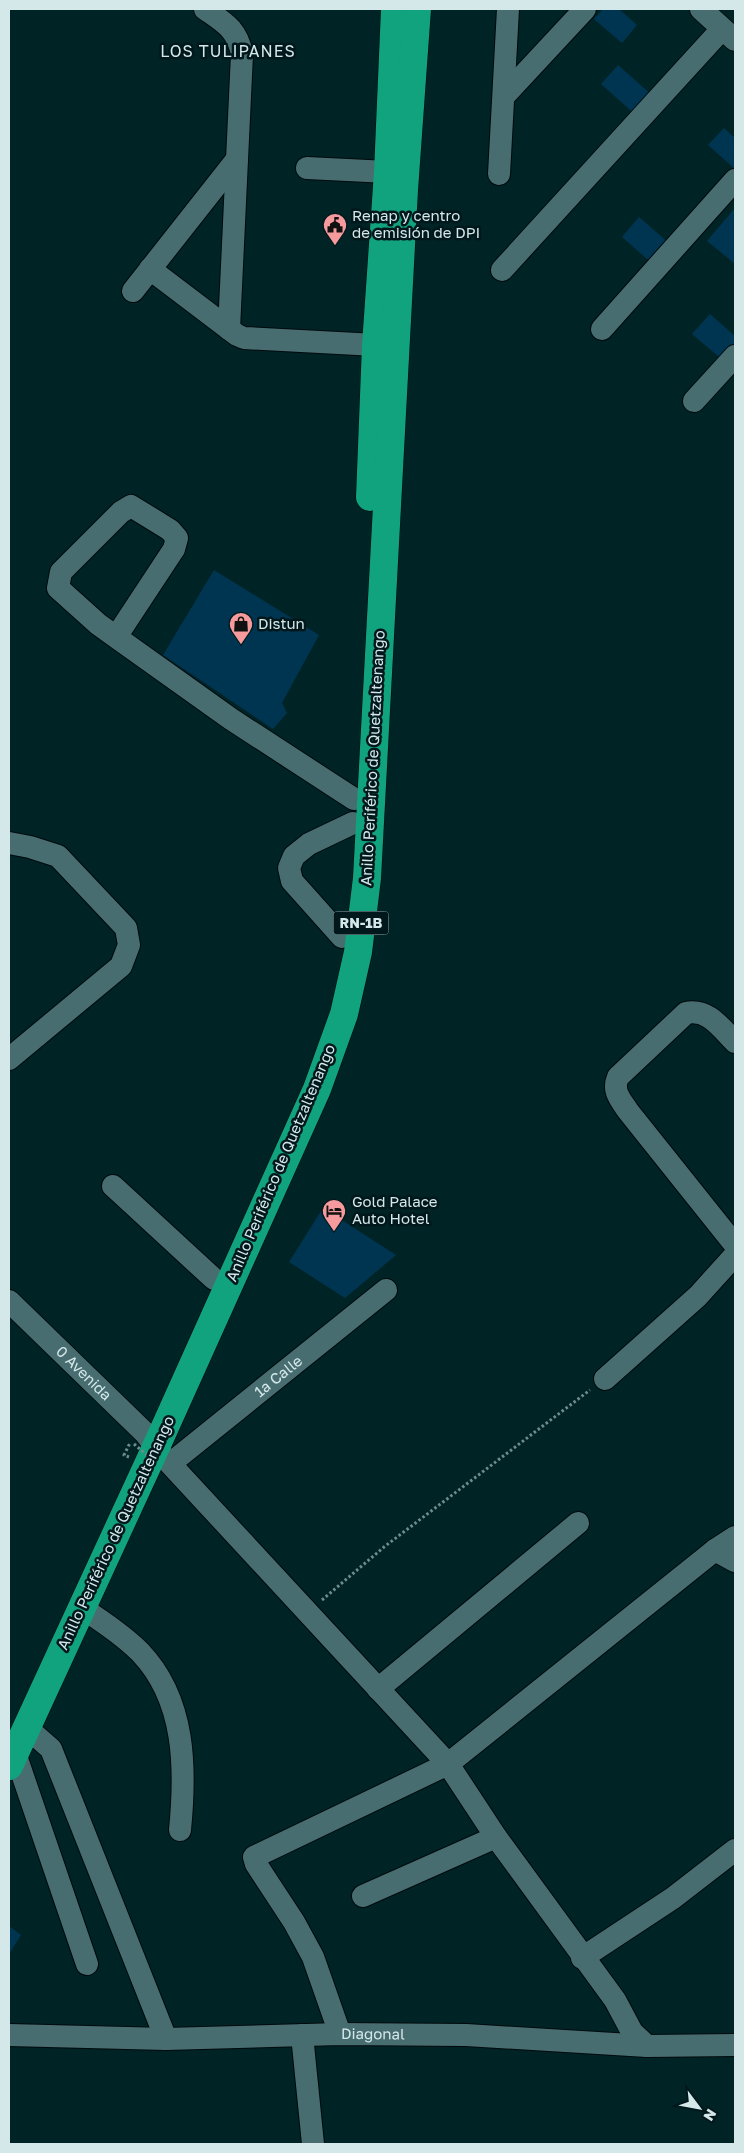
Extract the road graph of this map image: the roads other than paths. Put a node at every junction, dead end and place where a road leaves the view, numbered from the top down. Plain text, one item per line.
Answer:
1 (206, 9) edge
2 (395, 9) edge
3 (417, 9) edge
4 (508, 9) edge
5 (701, 9) edge
6 (578, 11) edge
7 (729, 34) edge
8 (505, 95) junction
9 (237, 158) junction
10 (307, 168) dead end
11 (388, 172) junction
12 (499, 174) dead end
13 (735, 180) edge
14 (150, 269) junction
15 (502, 270) dead end
16 (134, 291) dead end
17 (229, 329) junction
18 (602, 329) dead end
19 (376, 345) junction
20 (735, 356) edge
21 (694, 401) dead end
22 (116, 637) junction
23 (353, 811) junction
24 (9, 843) edge
25 (342, 937) junction
26 (735, 1042) edge
27 (9, 1059) edge
28 (113, 1186) dead end
29 (735, 1245) edge
30 (735, 1255) edge
31 (214, 1279) junction
32 (386, 1290) dead end
33 (9, 1301) edge
34 (605, 1379) road end
35 (152, 1450) junction
36 (578, 1523) dead end
37 (735, 1536) edge
38 (715, 1550) junction
39 (735, 1561) edge
40 (82, 1608) junction
41 (378, 1689) junction
42 (18, 1726) edge
43 (12, 1759) edge
44 (448, 1764) junction
45 (180, 1830) dead end
46 (496, 1837) junction
47 (735, 1850) edge
48 (363, 1896) dead end
49 (582, 1958) junction
50 (86, 1964) dead end
51 (340, 2034) junction
52 (302, 2035) junction
53 (9, 2036) edge
54 (166, 2039) junction
55 (735, 2045) edge
56 (648, 2046) junction
57 (313, 2144) edge

1 - 9 street
2 - 11 highway, Anillo Periférico de Quetzaltenango / RN-1B
3 - 35 highway, Anillo Periférico de Quetzaltenango / RN-1B
4 - 8 street
5 - 7 street
6 - 8 street
7 - 15 street
8 - 12 street
9 - 14 street
9 - 17 street
10 - 11 street
11 - 19 highway, Anillo Periférico de Quetzaltenango / RN-1B
13 - 18 street
14 - 16 street
14 - 17 street
17 - 19 street
19 - 23 highway, Anillo Periférico de Quetzaltenango / RN-1B
20 - 21 street
22 - 22 street
22 - 23 street
23 - 25 highway, Anillo Periférico de Quetzaltenango / RN-1B
23 - 25 street
24 - 27 street
25 - 31 highway, Anillo Periférico de Quetzaltenango / RN-1B
26 - 29 street
28 - 31 street
30 - 34 street
31 - 35 highway, Anillo Periférico de Quetzaltenango / RN-1B
32 - 35 street, 1a Calle
33 - 35 street, 0 Avenida
35 - 40 highway, Anillo Periférico de Quetzaltenango / RN-1B
35 - 41 street, 0 Avenida
35 - 42 highway, Anillo Periférico de Quetzaltenango / RN-1B
36 - 41 street
37 - 38 street
38 - 39 street
38 - 44 street
40 - 42 highway, Anillo Periférico de Quetzaltenango / RN-1B
40 - 45 street
41 - 44 street, 0 Avenida
42 - 43 highway, Anillo Periférico de Quetzaltenango / RN-1B
42 - 54 street
43 - 50 street
44 - 46 street, 0 Avenida
44 - 51 street
46 - 48 street
46 - 49 street, 0 Avenida
47 - 49 street
49 - 56 street, 0 Avenida
51 - 52 street, Diagonal
51 - 56 street, Diagonal
52 - 54 street, Diagonal
52 - 57 street
53 - 54 street, Diagonal
55 - 56 street, Diagonal

